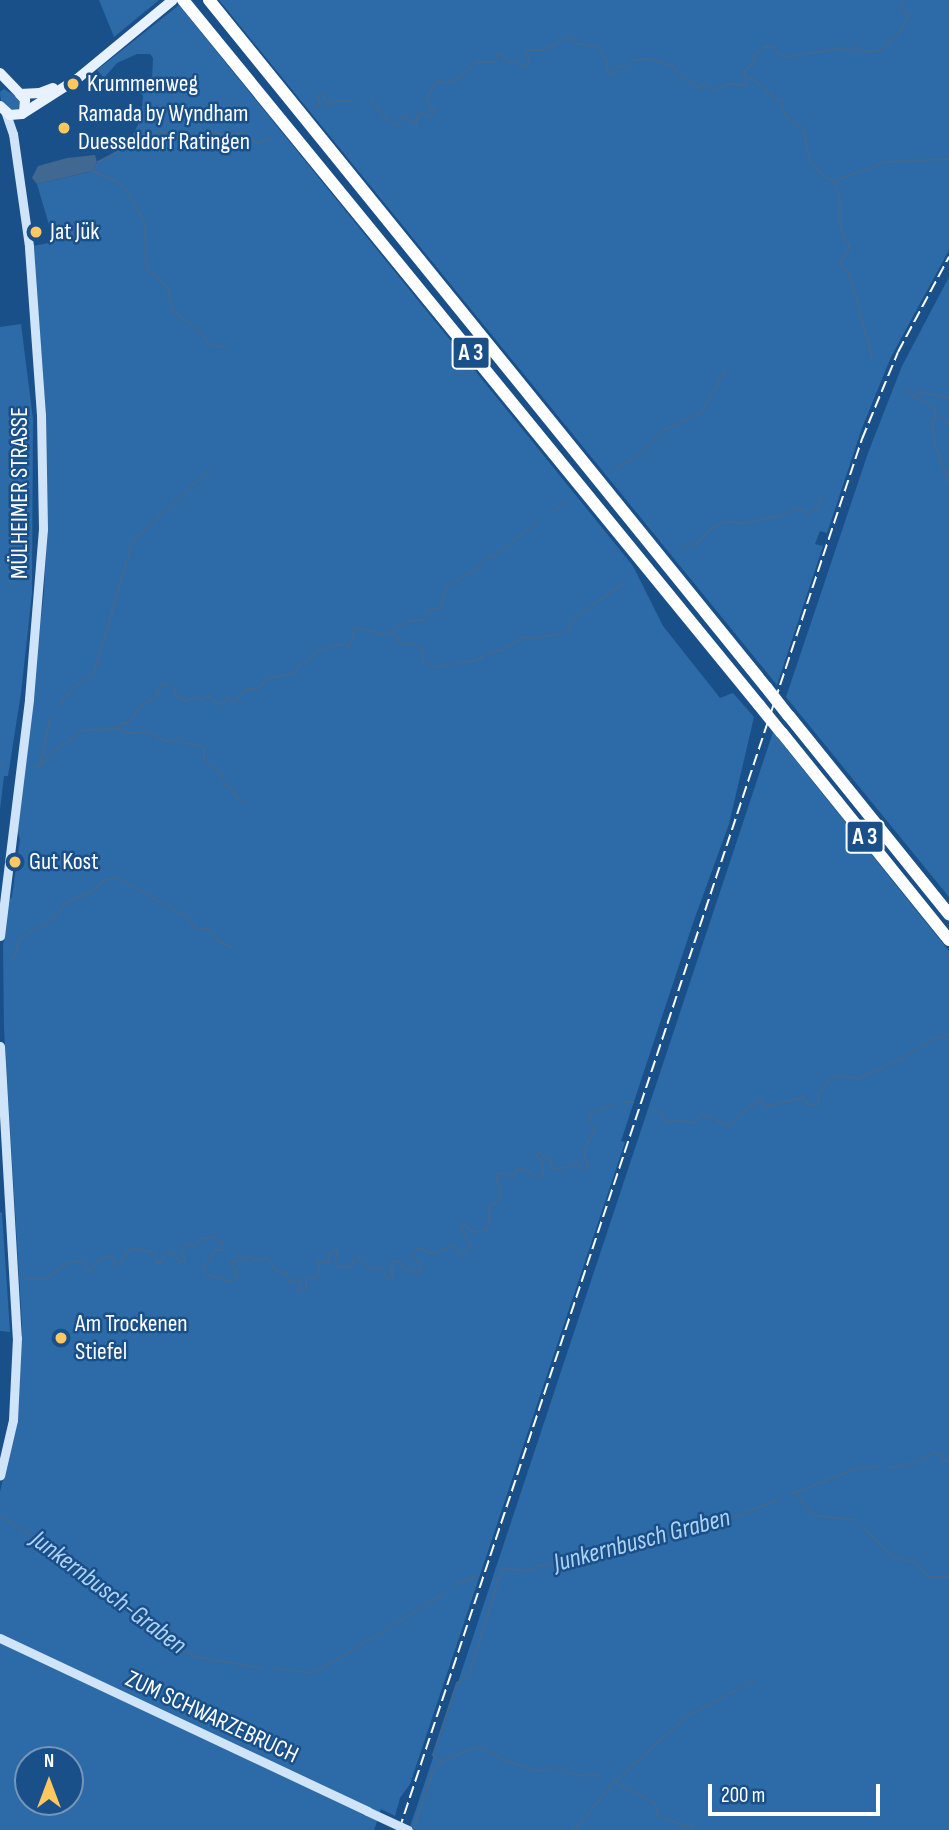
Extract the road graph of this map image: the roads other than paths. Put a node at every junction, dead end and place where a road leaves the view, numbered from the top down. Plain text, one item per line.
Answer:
1 (183, 0) edge
2 (209, 0) edge
3 (171, 1) edge
4 (89, 67) junction
5 (0, 72) edge
6 (5, 87) edge
7 (20, 94) junction
8 (3, 109) edge
9 (23, 112) junction
10 (13, 134) junction
11 (949, 914) edge
12 (0, 936) edge
13 (949, 940) edge
14 (0, 1046) edge
15 (0, 1476) edge
16 (0, 1638) edge
17 (408, 1830) edge

1 - 13 highway, A 3, bridge
2 - 11 highway, A 3, bridge
3 - 4 main road
4 - 7 main road
4 - 9 main road
5 - 6 main road
6 - 7 main road
7 - 9 main road
8 - 9 main road
8 - 10 main road, MÜLHEIMER STRASSE
9 - 10 main road
10 - 12 main road, MÜLHEIMER STRASSE
14 - 15 main road
16 - 17 main road, ZUM SCHWARZEBRUCH, bridge

